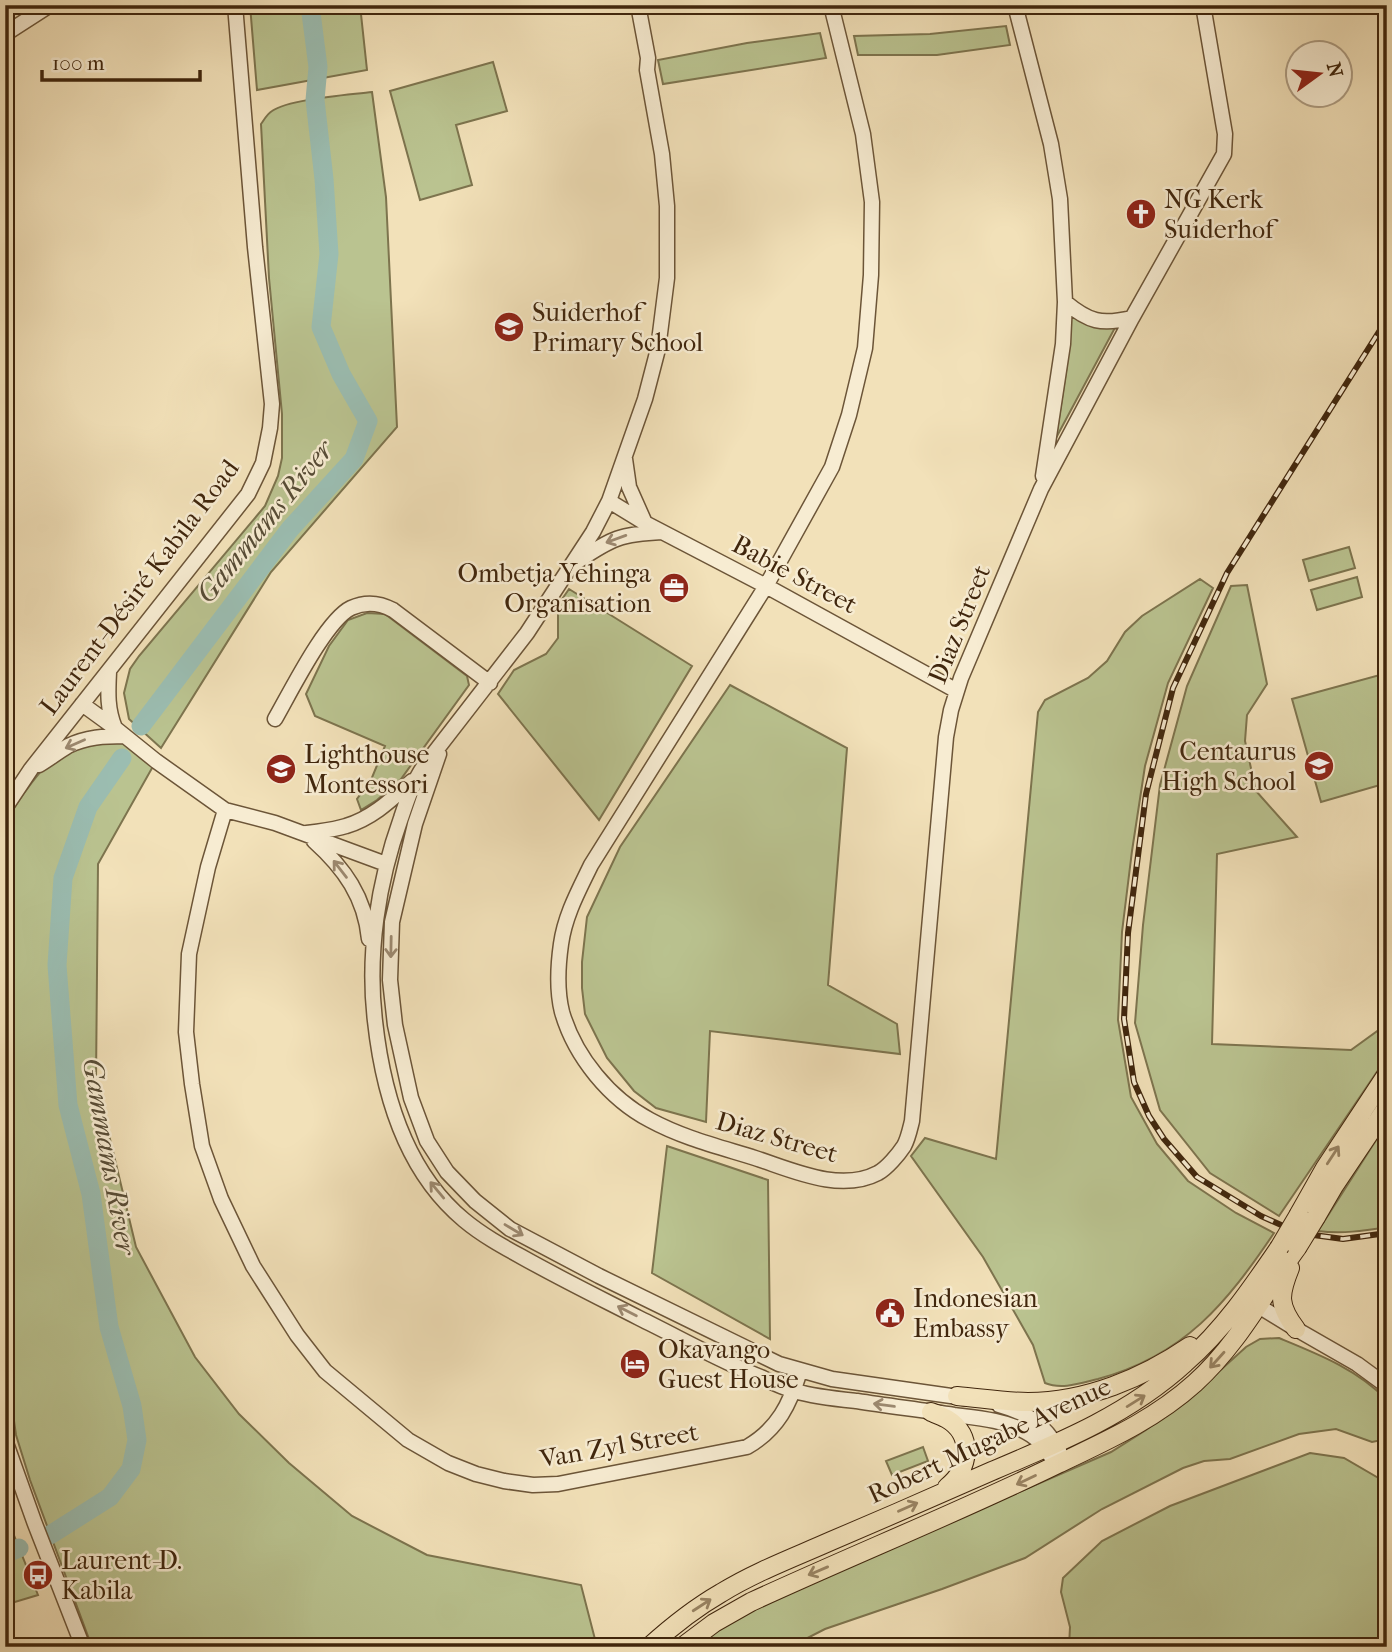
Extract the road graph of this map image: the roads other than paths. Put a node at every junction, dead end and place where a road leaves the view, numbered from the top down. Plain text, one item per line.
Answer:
1 (50, 5) edge
2 (235, 5) edge
3 (630, 5) edge
4 (638, 5) edge
5 (831, 5) edge
6 (1015, 5) edge
7 (1203, 5) edge
8 (5, 34) edge
9 (647, 70) junction
10 (1065, 302) junction
11 (1132, 318) junction
12 (624, 458) junction
13 (1041, 489) junction
14 (609, 501) junction
15 (645, 523) junction
16 (664, 532) junction
17 (573, 564) junction
18 (766, 586) junction
19 (109, 671) junction
20 (490, 683) junction
21 (957, 691) junction
22 (82, 704) junction
23 (275, 719) dead end
24 (120, 732) junction
25 (445, 739) junction
26 (31, 769) junction
27 (416, 777) junction
28 (5, 808) edge
29 (225, 810) junction
30 (415, 824) junction
31 (306, 834) junction
32 (386, 864) junction
33 (392, 922) junction
34 (372, 1003) junction
35 (1387, 1074) edge
36 (1387, 1107) edge
37 (1307, 1215) junction
38 (1290, 1249) junction
39 (1251, 1301) junction
40 (1296, 1329) junction
41 (1217, 1331) junction
42 (800, 1371) junction
43 (1387, 1385) edge
44 (794, 1391) junction
45 (957, 1396) junction
46 (931, 1412) junction
47 (5, 1440) edge
48 (1051, 1446) junction
49 (1060, 1463) junction
50 (939, 1494) junction
51 (83, 1647) edge
52 (649, 1647) edge
53 (681, 1647) edge

1 - 8 street
2 - 19 street, Laurent-Désiré Kabila Road
3 - 9 street
4 - 9 street
5 - 18 street, Diaz Street
6 - 10 street
7 - 11 street, Diaz Street
9 - 12 street
10 - 11 street
10 - 13 street
11 - 13 street, Diaz Street
12 - 14 street
12 - 15 street
13 - 21 street, Diaz Street
14 - 15 street, Babie Street
14 - 17 street
15 - 16 street, Babie Street
16 -> 17 street
16 - 18 street, Babie Street
17 - 20 street
18 - 21 street, Babie Street
18 - 21 street, Diaz Street
19 - 22 street, Laurent-Désiré Kabila Road
19 - 24 street
20 - 23 street
20 - 25 street
22 - 24 street
22 - 26 street, Laurent-Désiré Kabila Road
24 -> 26 street
24 - 29 street
25 - 27 street
25 - 30 street
26 - 28 street, Laurent-Désiré Kabila Road
27 - 31 street
27 - 32 street
29 - 31 street
29 - 44 street, Van Zyl Street
30 - 32 street
30 - 33 street
31 - 32 street
34 -> 31 street
32 - 33 street
32 - 34 street
33 -> 42 street
44 -> 34 street
37 -> 35 main road, Robert Mugabe Avenue
36 - 37 main road, Robert Mugabe Avenue
37 - 38 main road, Robert Mugabe Avenue, bridge
38 - 39 main road, Robert Mugabe Avenue
38 - 40 main road
39 - 40 street
39 - 41 main road, Robert Mugabe Avenue
39 -> 49 main road, Robert Mugabe Avenue
40 - 43 street
41 - 45 main road
48 -> 41 main road, Robert Mugabe Avenue
42 - 44 street, Van Zyl Street
42 - 45 street
46 -> 44 street
45 - 48 street
46 - 48 street
46 - 50 main road
47 - 51 street
48 - 49 street
48 - 50 main road, Robert Mugabe Avenue
49 -> 53 main road, Robert Mugabe Avenue
52 -> 50 main road, Robert Mugabe Avenue

